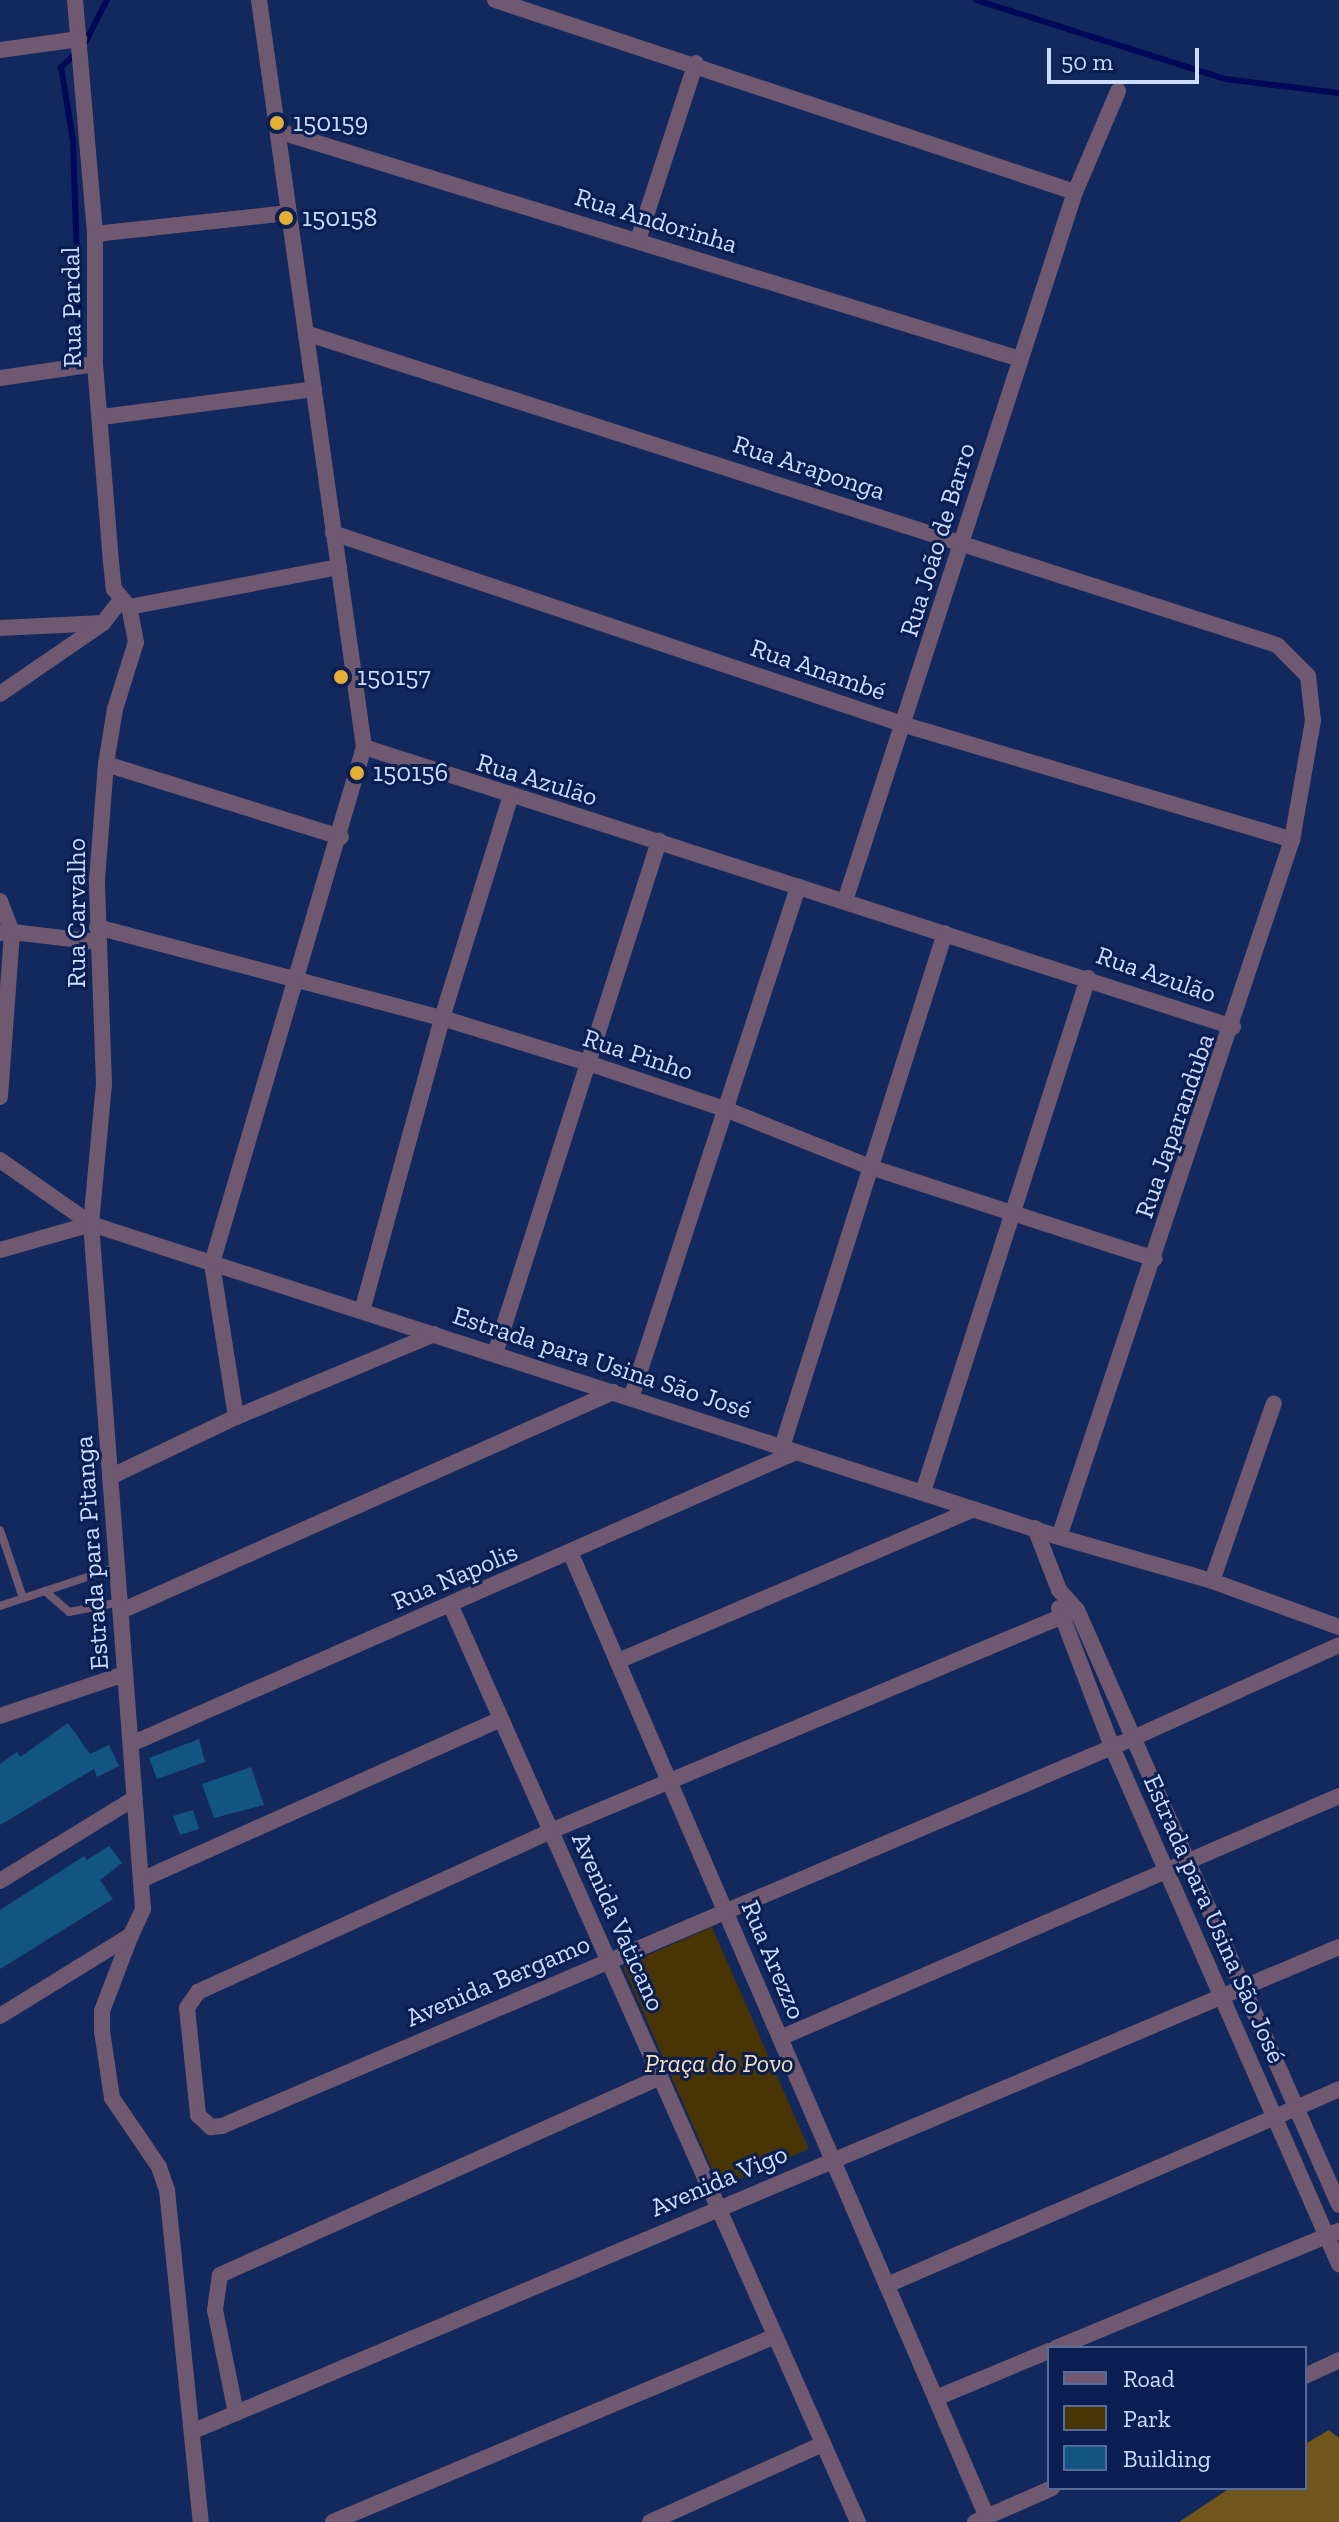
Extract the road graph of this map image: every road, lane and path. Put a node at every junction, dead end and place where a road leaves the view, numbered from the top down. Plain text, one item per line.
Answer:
1 (75, 0) edge
2 (259, 0) edge
3 (495, 0) edge
4 (79, 39) junction
5 (0, 50) edge
6 (696, 63) junction
7 (1118, 91) dead end
8 (278, 131) junction
9 (1075, 192) junction
10 (288, 213) junction
11 (95, 234) junction
12 (638, 240) junction
13 (306, 333) junction
14 (1020, 359) junction
15 (95, 364) junction
16 (0, 378) edge
17 (314, 389) junction
18 (102, 417) junction
19 (333, 533) junction
20 (961, 541) junction
21 (339, 567) junction
22 (124, 604) junction
23 (103, 623) junction
24 (0, 628) edge
25 (1294, 656) joint
26 (0, 694) edge
27 (905, 725) junction
28 (364, 747) junction
29 (106, 764) junction
30 (510, 798) junction
31 (341, 837) junction
32 (1292, 840) junction
33 (659, 841) junction
34 (798, 887) junction
35 (0, 901) edge
36 (845, 901) junction
37 (6, 932) edge
38 (945, 933) junction
39 (97, 934) junction
40 (1088, 978) junction
41 (294, 980) junction
42 (442, 1018) junction
43 (1233, 1027) junction
44 (588, 1063) junction
45 (0, 1097) edge
46 (725, 1109) junction
47 (0, 1160) edge
48 (870, 1167) junction
49 (1017, 1213) junction
50 (91, 1224) junction
51 (0, 1250) edge
52 (1155, 1259) junction
53 (212, 1263) junction
54 (362, 1311) junction
55 (434, 1334) junction
56 (495, 1354) junction
57 (613, 1392) junction
58 (631, 1398) junction
59 (1274, 1403) dead end
60 (236, 1417) junction
61 (789, 1449) junction
62 (110, 1477) junction
63 (923, 1492) junction
64 (974, 1509) junction
65 (1035, 1528) junction
66 (0, 1530) edge
67 (1059, 1537) junction
68 (571, 1554) junction
69 (117, 1567) junction
70 (1212, 1581) junction
71 (1059, 1590) junction
72 (45, 1591) junction
73 (23, 1598) junction
74 (450, 1604) junction
75 (0, 1606) edge
76 (120, 1607) junction
77 (1077, 1610) junction
78 (1058, 1618) junction
79 (1339, 1627) edge
80 (1339, 1645) edge
81 (618, 1661) junction
82 (125, 1674) junction
83 (28, 1707) junction
84 (0, 1716) edge
85 (501, 1719) junction
86 (0, 1725) edge
87 (1131, 1739) junction
88 (131, 1744) junction
89 (1112, 1747) junction
90 (669, 1780) junction
91 (1339, 1796) edge
92 (135, 1798) junction
93 (551, 1831) junction
94 (1186, 1864) junction
95 (1167, 1872) junction
96 (141, 1880) junction
97 (0, 1881) edge
98 (725, 1909) junction
99 (131, 1935) junction
100 (1339, 1947) edge
101 (608, 1960) junction
102 (1242, 1988) junction
103 (1222, 1997) junction
104 (0, 2016) edge
105 (780, 2038) junction
106 (660, 2077) junction
107 (1339, 2089) edge
108 (1296, 2110) junction
109 (1275, 2118) junction
110 (832, 2158) junction
111 (1339, 2205) edge
112 (719, 2208) junction
113 (1333, 2234) edge
114 (1339, 2264) edge
115 (887, 2285) junction
116 (776, 2336) junction
117 (1061, 2346) edge
118 (1047, 2352) edge
119 (1339, 2360) edge
120 (1307, 2375) edge
121 (936, 2398) junction
122 (236, 2413) junction
123 (196, 2430) junction
124 (823, 2444) junction
125 (1047, 2490) edge
126 (981, 2519) edge
127 (201, 2522) edge
128 (333, 2522) edge
129 (650, 2522) edge
130 (858, 2522) edge

1 - 4 street, Rua Pardal
2 - 8 street
3 - 6 street
4 - 5 street
4 - 11 street, Rua Pardal
6 - 9 street
6 - 12 street
7 - 9 street, Rua João de Barro
8 - 10 street
8 - 12 street, Rua Andorinha
9 - 14 street, Rua João de Barro
10 - 11 street
10 - 13 street
11 - 15 street, Rua Pardal
12 - 14 street, Rua Andorinha
13 - 17 street
13 - 20 street, Rua Araponga
14 - 20 street, Rua João de Barro
15 - 16 street
15 - 18 street, Rua Pardal
17 - 18 street
17 - 19 street
18 - 22 street, Rua Pardal
19 - 21 street
19 - 27 street, Rua Anambé
20 - 25 street, Rua Araponga
20 - 27 street, Rua João de Barro
21 - 22 street
21 - 28 street
22 - 23 street
22 - 29 street, Rua Carvalho
23 - 24 street
23 - 26 street
25 - 32 street, Rua Japaranduba
27 - 32 street, Rua Anambé
27 - 36 street, Rua João de Barro
28 - 30 street, Rua Azulão
28 - 31 street
29 - 31 street
29 - 39 street, Rua Carvalho
30 - 33 street, Rua Azulão
30 - 42 street
31 - 41 street
32 - 43 street, Rua Japaranduba
33 - 34 street, Rua Azulão
33 - 44 street
34 - 36 street, Rua Azulão
34 - 46 street
35 - 37 street
36 - 38 street, Rua Azulão
37 - 39 street, Rua Pinho
37 - 45 street
38 - 40 street, Rua Azulão
38 - 48 street
39 - 41 street, Rua Pinho
39 - 50 street, Rua Carvalho
40 - 43 street, Rua Azulão
40 - 49 street
41 - 42 street, Rua Pinho
41 - 53 street
42 - 44 street, Rua Pinho
42 - 54 street
43 - 52 street, Rua Japaranduba
44 - 46 street, Rua Pinho
44 - 56 street
46 - 48 street, Rua Pinho
46 - 58 street
47 - 50 street, Estrada para Usina São José
48 - 49 street, Rua Pinho
48 - 61 street
49 - 52 street, Rua Pinho
49 - 63 street
50 - 51 street
50 - 53 street, Estrada para Usina São José
50 - 62 street, Estrada para Pitanga
52 - 67 street, Rua Japaranduba
53 - 54 street, Estrada para Usina São José
53 - 60 street
54 - 55 street, Estrada para Usina São José
55 - 56 street, Estrada para Usina São José
55 - 60 street
56 - 57 street, Estrada para Usina São José
57 - 58 street, Estrada para Usina São José
57 - 76 street
58 - 61 street, Estrada para Usina São José
59 - 70 street
60 - 62 street
61 - 63 street, Estrada para Usina São José
61 - 68 street, Rua Napolis
62 - 69 street, Estrada para Pitanga
63 - 64 street, Estrada para Usina São José
64 - 65 street, Estrada para Usina São José
64 - 81 street
65 - 67 street
65 - 71 street, Estrada para Usina São José
66 - 73 lane
67 - 70 street
68 - 74 street, Rua Napolis
68 - 81 street, Rua Arezzo
69 - 72 lane
69 - 76 street, Estrada para Pitanga
70 - 79 street
71 - 77 street, Estrada para Usina São José
71 - 78 street, Estrada para Usina São José
72 - 73 lane
72 - 76 lane
73 - 75 lane
74 - 85 street, Avenida Vaticano
74 - 88 street, Rua Napolis
76 - 82 street, Estrada para Pitanga
77 - 78 street
77 - 87 street, Estrada para Usina São José
78 - 89 street, Estrada para Usina São José
78 - 90 street
80 - 87 street, Avenida Bergamo
81 - 90 street, Rua Arezzo
82 - 83 street
82 - 88 street, Estrada para Pitanga
83 - 84 street
83 - 86 street
85 - 93 street, Avenida Vaticano
85 - 96 street
87 - 89 street, Avenida Bergamo
87 - 94 street, Estrada para Usina São José
88 - 92 street, Estrada para Pitanga
89 - 95 street, Estrada para Usina São José
89 - 98 street, Avenida Bergamo
90 - 93 street
90 - 98 street, Rua Arezzo
91 - 94 street
92 - 96 street, Estrada para Pitanga
92 - 97 street
93 - 101 street, Avenida Vaticano
93 - 101 street, Avenida Bergamo
94 - 95 street
94 - 102 street, Estrada para Usina São José
95 - 103 street, Estrada para Usina São José
95 - 105 street
96 - 99 street, Estrada para Pitanga
98 - 101 street, Avenida Bergamo
98 - 105 street, Rua Arezzo
99 - 104 street
99 - 123 street, Estrada para Pitanga
100 - 102 street, Avenida Vigo
101 - 106 street, Avenida Vaticano
102 - 103 street, Avenida Vigo
102 - 108 street, Estrada para Usina São José
103 - 109 street, Estrada para Usina São José
103 - 110 street, Avenida Vigo
105 - 110 street, Rua Arezzo
106 - 112 street, Avenida Vaticano
106 - 122 street
107 - 108 street
108 - 109 street
108 - 111 street, Estrada para Usina São José
109 - 113 street, Estrada para Usina São José
109 - 115 street
110 - 112 street, Avenida Vigo
110 - 115 street, Rua Arezzo
112 - 116 street, Avenida Vaticano
112 - 122 street, Avenida Vigo
113 - 114 street, Estrada para Usina São José
113 - 117 street
115 - 121 street, Rua Arezzo
116 - 124 street, Avenida Vaticano
116 - 128 street
118 - 121 street
119 - 120 street
121 - 126 street, Rua Arezzo
122 - 123 street, Avenida Vigo
123 - 127 street, Estrada para Pitanga
124 - 129 street
124 - 130 street, Avenida Vaticano
125 - 126 street

